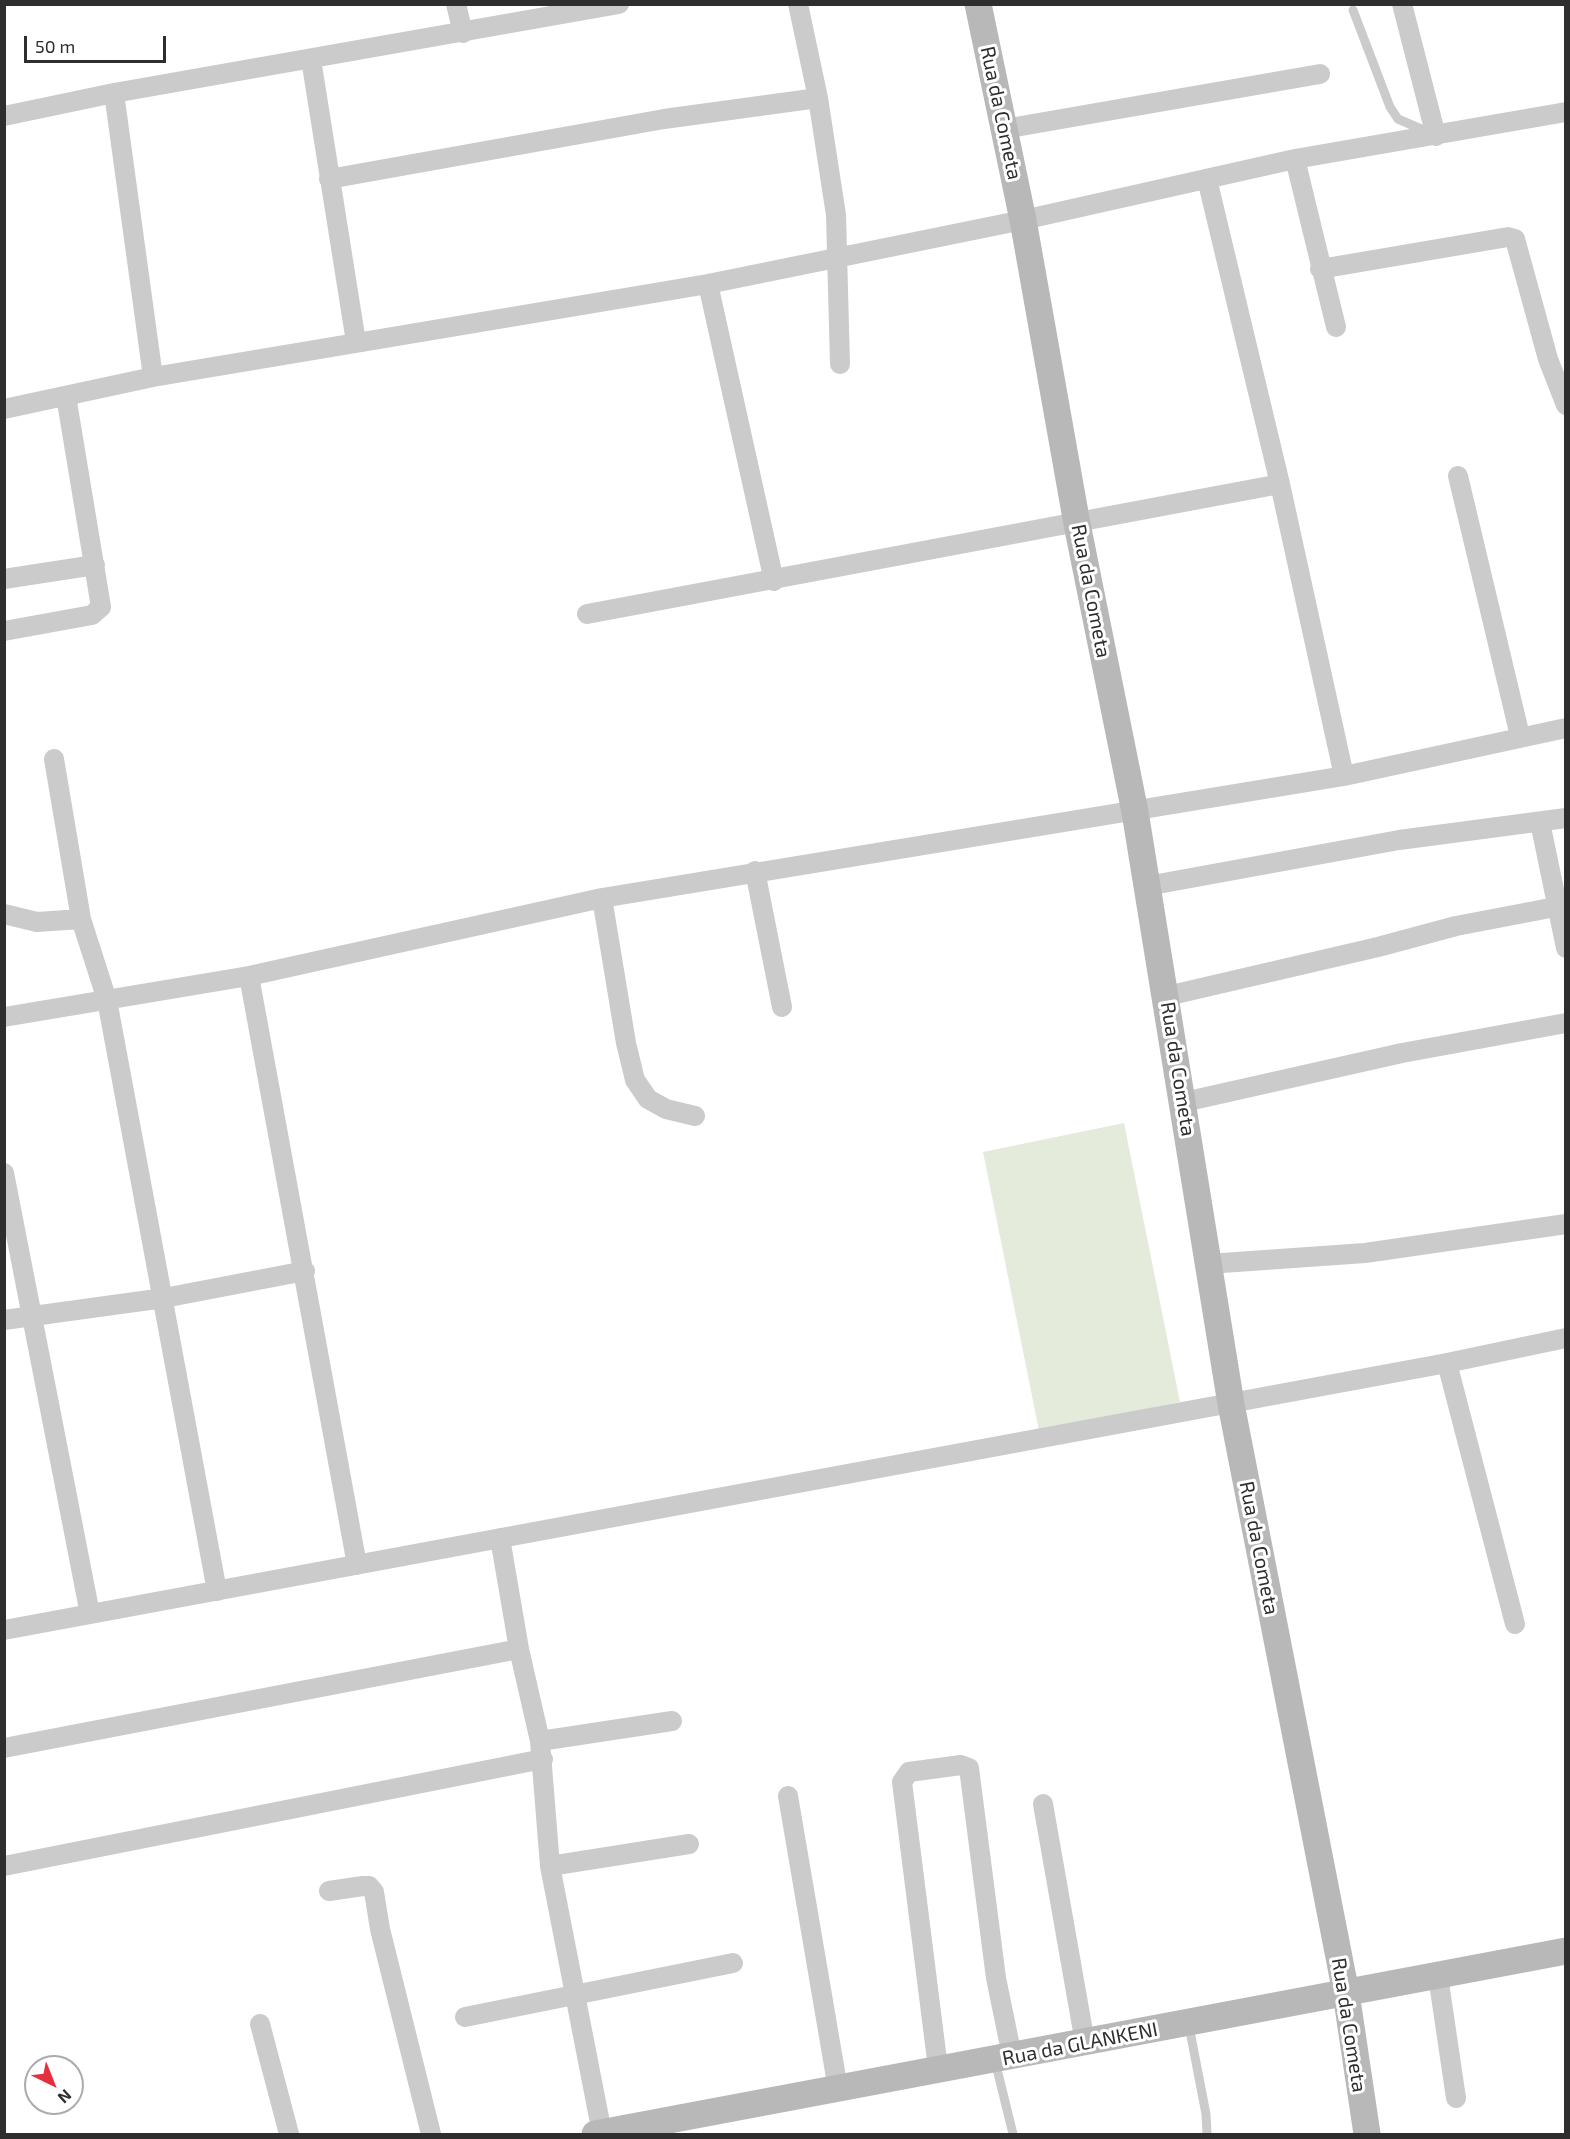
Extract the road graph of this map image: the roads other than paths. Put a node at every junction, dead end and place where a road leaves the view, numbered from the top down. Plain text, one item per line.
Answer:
1 (456, 4) edge
2 (619, 4) edge
3 (798, 4) edge
4 (978, 4) edge
5 (1402, 4) edge
6 (1353, 10) dead end
7 (463, 33) junction
8 (311, 59) junction
9 (1320, 74) dead end
10 (114, 93) junction
11 (818, 98) junction
12 (1566, 112) edge
13 (4, 116) edge
14 (1004, 129) junction
15 (1436, 135) junction
16 (1296, 159) junction
17 (329, 179) junction
18 (1207, 179) junction
19 (1023, 220) junction
20 (838, 257) junction
21 (1320, 269) junction
22 (708, 284) junction
23 (1336, 327) dead end
24 (357, 342) junction
25 (1557, 357) edge
26 (840, 364) dead end
27 (153, 377) junction
28 (66, 396) junction
29 (1566, 405) edge
30 (4, 409) edge
31 (1458, 476) dead end
32 (1280, 484) junction
33 (1077, 524) junction
34 (95, 565) junction
35 (4, 579) edge
36 (774, 581) junction
37 (587, 614) dead end
38 (4, 631) edge
39 (1566, 728) edge
40 (1520, 736) junction
41 (54, 759) dead end
42 (1344, 776) junction
43 (1135, 812) junction
44 (1566, 818) edge
45 (1540, 822) junction
46 (755, 871) junction
47 (1147, 886) junction
48 (603, 898) junction
49 (1561, 906) edge
50 (4, 914) edge
51 (81, 919) junction
52 (1566, 948) edge
53 (249, 976) junction
54 (1167, 996) junction
55 (107, 1000) junction
56 (782, 1007) dead end
57 (4, 1017) edge
58 (1566, 1023) edge
59 (1184, 1102) junction
60 (695, 1116) dead end
61 (4, 1173) edge
62 (1566, 1224) edge
63 (1208, 1264) junction
64 (305, 1271) junction
65 (164, 1298) junction
66 (34, 1314) junction
67 (4, 1320) edge
68 (1566, 1338) edge
69 (1447, 1363) junction
70 (1230, 1404) junction
71 (500, 1538) junction
72 (357, 1565) junction
73 (217, 1591) junction
74 (90, 1614) junction
75 (1515, 1624) dead end
76 (4, 1630) edge
77 (519, 1649) junction
78 (672, 1721) dead end
79 (4, 1748) edge
80 (542, 1750) junction
81 (788, 1796) dead end
82 (1043, 1804) dead end
83 (689, 1844) dead end
84 (4, 1866) edge
85 (549, 1866) junction
86 (329, 1891) dead end
87 (1566, 1951) edge
88 (733, 1963) dead end
89 (1438, 1976) junction
90 (1346, 1993) junction
91 (573, 1994) junction
92 (465, 2017) dead end
93 (1188, 2023) junction
94 (260, 2024) dead end
95 (1084, 2043) junction
96 (1003, 2058) junction
97 (938, 2068) junction
98 (838, 2089) junction
99 (1456, 2098) dead end
100 (290, 2134) edge
101 (431, 2134) edge
102 (598, 2134) edge
103 (1013, 2134) edge
104 (1207, 2134) edge
105 (1367, 2134) edge

1 - 7 street
2 - 7 street
3 - 11 street
4 - 14 street, Rua da Cometa
5 - 15 street
6 - 15 lane
7 - 8 street
8 - 10 street
8 - 17 street
9 - 14 street
10 - 13 street
10 - 27 street
11 - 17 street
11 - 20 street
12 - 15 street
14 - 19 street, Rua da Cometa
15 - 16 street
16 - 18 street
16 - 21 street
17 - 24 street
18 - 19 street
18 - 32 street
19 - 20 street
19 - 33 street, Rua da Cometa
20 - 22 street
20 - 26 street
21 - 23 street
21 - 25 street
22 - 24 street
22 - 36 street
24 - 27 street
25 - 29 street
27 - 28 street
28 - 30 street
28 - 34 street
31 - 40 street
32 - 33 street
32 - 42 street
33 - 36 street
33 - 43 street, Rua da Cometa
34 - 35 street
34 - 38 street
36 - 37 street
39 - 40 street
40 - 42 street
41 - 51 street
42 - 43 street
43 - 46 street
43 - 47 street, Rua da Cometa
44 - 45 street
45 - 47 street
45 - 49 street
46 - 48 street
46 - 56 street
47 - 54 street, Rua da Cometa
48 - 53 street
48 - 60 street
49 - 52 street
49 - 54 street
50 - 51 street
51 - 55 street
53 - 55 street
53 - 64 street
54 - 59 street, Rua da Cometa
55 - 57 street
55 - 65 street
58 - 59 street
59 - 63 street, Rua da Cometa
61 - 66 street
62 - 63 street
63 - 70 street, Rua da Cometa
64 - 65 street
64 - 72 street
65 - 66 street
65 - 73 street
66 - 67 street
66 - 74 street
68 - 69 street
69 - 70 street
69 - 75 street
70 - 71 street
70 - 90 street, Rua da Cometa
71 - 72 street
71 - 77 street
72 - 73 street
73 - 74 street
74 - 76 street
77 - 79 street
77 - 80 street
78 - 80 street
80 - 84 street
80 - 85 street
81 - 98 street
82 - 95 street
83 - 85 street
85 - 91 street
86 - 101 street
87 - 89 street, Rua da GLANKENI
88 - 91 street
89 - 90 street, Rua da GLANKENI
89 - 99 street
90 - 93 street, Rua da GLANKENI
90 - 105 street, Rua da Cometa
91 - 92 street
91 - 102 street
93 - 95 street, Rua da GLANKENI
93 - 104 lane
94 - 100 street
95 - 96 street, Rua da GLANKENI
96 - 97 street, Rua da GLANKENI
96 - 97 street
96 - 103 lane
97 - 98 street, Rua da GLANKENI
98 - 102 street, Rua da GLANKENI

